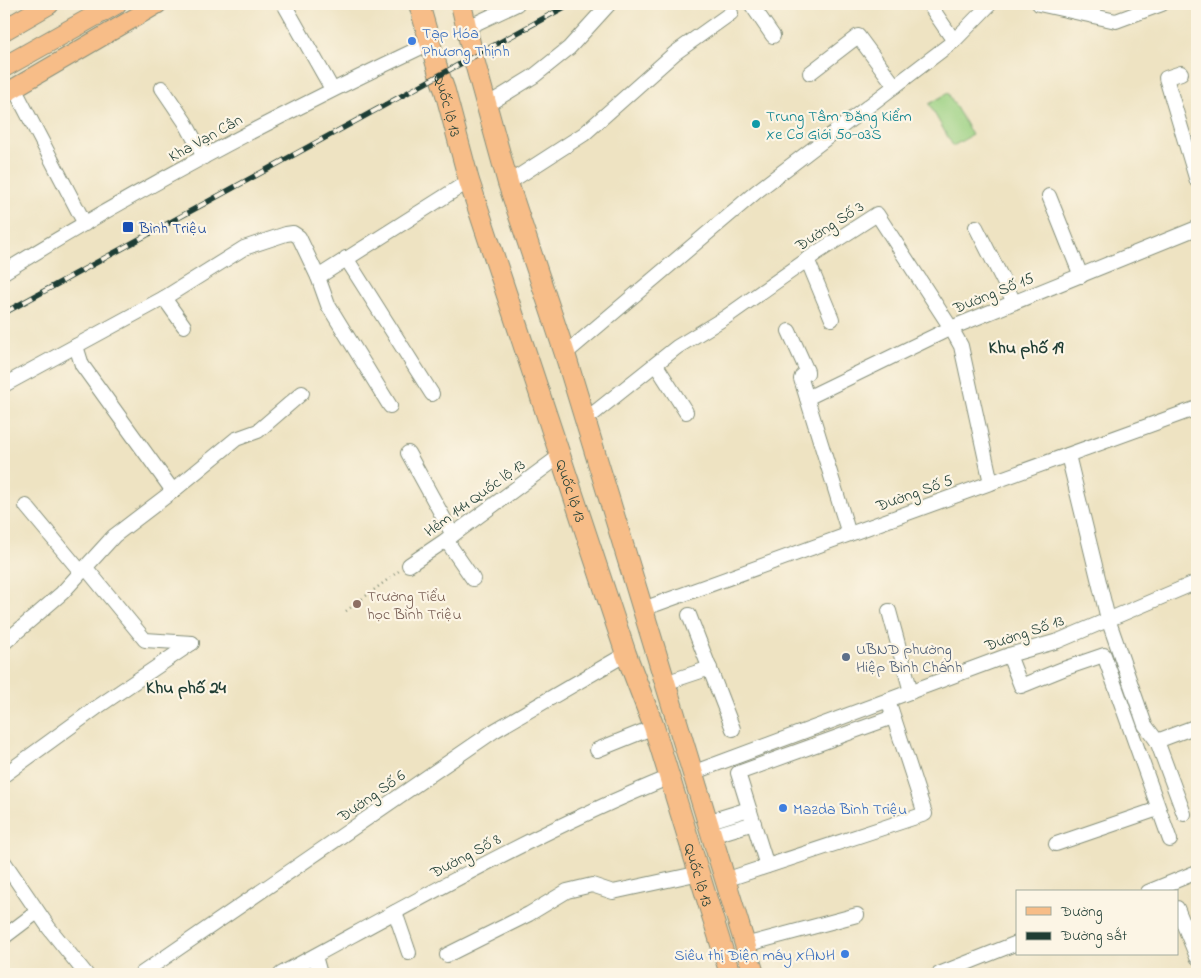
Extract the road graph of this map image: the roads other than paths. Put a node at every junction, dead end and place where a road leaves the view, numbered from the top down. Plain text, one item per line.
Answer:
1 (49, 4) edge
2 (116, 4) edge
3 (158, 4) edge
4 (284, 4) edge
5 (461, 4) edge
6 (472, 4) edge
7 (517, 4) edge
8 (609, 4) edge
9 (751, 4) edge
10 (930, 4) edge
11 (990, 4) edge
12 (1039, 4) edge
13 (1162, 4) edge
14 (418, 7) edge
15 (731, 13) dead end
16 (466, 28) junction
17 (4, 30) edge
18 (773, 36) dead end
19 (954, 41) junction
20 (430, 43) junction
21 (4, 67) edge
22 (810, 73) dead end
23 (1181, 73) dead end
24 (895, 86) junction
25 (162, 88) dead end
26 (332, 89) junction
27 (9, 91) edge
28 (487, 104) junction
29 (1191, 135) edge
30 (204, 157) junction
31 (469, 180) junction
32 (1197, 181) edge
33 (508, 183) junction
34 (1049, 196) dead end
35 (85, 224) junction
36 (976, 227) dead end
37 (1197, 228) edge
38 (346, 258) junction
39 (807, 260) junction
40 (4, 272) edge
41 (1080, 276) junction
42 (318, 277) junction
43 (164, 298) junction
44 (1014, 302) junction
45 (832, 319) dead end
46 (184, 326) dead end
47 (950, 328) junction
48 (789, 331) dead end
49 (76, 346) junction
50 (565, 354) junction
51 (656, 364) junction
52 (4, 385) edge
53 (302, 393) dead end
54 (432, 394) dead end
55 (807, 398) junction
56 (390, 406) dead end
57 (1197, 408) edge
58 (686, 412) dead end
59 (584, 421) junction
60 (408, 453) dead end
61 (1068, 454) junction
62 (560, 456) junction
63 (991, 483) junction
64 (173, 492) junction
65 (26, 506) dead end
66 (849, 534) junction
67 (449, 538) junction
68 (409, 565) road end
69 (84, 570) junction
70 (473, 579) dead end
71 (1197, 582) edge
72 (643, 609) junction
73 (889, 611) dead end
74 (689, 615) dead end
75 (1108, 619) junction
76 (4, 643) edge
77 (626, 654) junction
78 (1009, 656) junction
79 (710, 668) junction
80 (665, 682) junction
81 (911, 692) junction
82 (888, 700) junction
83 (893, 717) junction
84 (1197, 726) edge
85 (654, 727) junction
86 (733, 729) dead end
87 (1157, 741) junction
88 (597, 750) dead end
89 (692, 773) junction
90 (4, 775) edge
91 (670, 777) junction
92 (749, 809) junction
93 (1158, 809) junction
94 (1184, 814) dead end
95 (754, 824) junction
96 (709, 829) junction
97 (1170, 840) dead end
98 (1056, 844) dead end
99 (4, 862) edge
100 (767, 866) junction
101 (1197, 872) edge
102 (700, 873) junction
103 (725, 880) junction
104 (1169, 888) edge
105 (1178, 910) edge
106 (37, 912) junction
107 (395, 912) junction
108 (857, 915) dead end
109 (4, 937) edge
110 (743, 940) junction
111 (720, 942) junction
112 (1016, 944) edge
113 (409, 953) dead end
114 (447, 955) dead end
115 (315, 956) junction
116 (1197, 957) edge
117 (86, 974) edge
118 (141, 974) edge
119 (281, 974) edge
120 (320, 974) edge
121 (730, 974) edge
122 (754, 974) edge
123 (940, 974) edge

1 - 17 highway
2 - 21 highway
3 - 27 main road
4 - 26 street
5 - 16 highway, Quốc lộ 13
6 - 16 highway
7 - 16 street
8 - 28 street
9 - 18 street
10 - 19 street
11 - 19 street
12 - 13 street
14 - 20 highway, Quốc lộ 13
15 - 33 street
16 - 28 highway, Quốc lộ 13
19 - 24 street
20 - 26 street, Kha Vạn Cân
20 - 31 highway, Quốc lộ 13
22 - 24 street
23 - 29 street
24 - 50 street
25 - 30 street
26 - 30 street, Kha Vạn Cân
27 - 35 street
28 - 33 highway, Quốc lộ 13
29 - 32 street
30 - 35 street, Kha Vạn Cân
31 - 38 street
31 - 62 highway, Quốc lộ 13
33 - 50 highway, Quốc lộ 13
34 - 41 street
35 - 40 street, Kha Vạn Cân
36 - 44 street
37 - 41 street, Đường Số 15
38 - 42 street
38 - 54 street
39 - 45 street
39 - 47 street, Đường Số 3
39 - 51 street, Đường Số 3
41 - 44 street, Đường Số 15
42 - 43 street
42 - 56 street
43 - 46 street
43 - 49 street
44 - 47 street, Đường Số 15
47 - 55 street, Đường Số 15
47 - 63 street, Đường Số 3
48 - 55 street
49 - 52 street
49 - 64 street
50 - 59 highway, Quốc lộ 13
51 - 58 street
51 - 59 street, Đường Số 3
53 - 64 street
55 - 66 street
57 - 61 street, Đường Số 5
59 - 72 highway, Quốc lộ 13
60 - 67 street
61 - 63 street, Đường Số 5
61 - 75 street
62 - 67 street, Hẻm 144 Quốc lộ 13
62 - 77 highway, Quốc lộ 13
63 - 66 street, Đường Số 5
64 - 69 street
65 - 69 street
66 - 72 street, Đường Số 5
67 - 68 street, Hẻm 144 Quốc lộ 13
67 - 70 street
69 - 76 street
69 - 90 street
71 - 75 street, Đường Số 13
72 - 80 highway, Quốc lộ 13
73 - 81 street
74 - 79 street
75 - 78 street, Đường Số 13
75 - 87 street
77 - 85 highway, Quốc lộ 13
77 - 118 street, Đường Số 6
78 - 81 street, Đường Số 13
78 - 93 street
79 - 80 street
79 - 86 street
80 - 89 highway, Quốc lộ 13
81 - 82 street, Đường Số 13
82 - 83 street
82 - 89 street, Đường Số 13
83 - 92 street
83 - 100 street
84 - 87 street
85 - 88 street
85 - 91 highway, Quốc lộ 13
87 - 94 street
89 - 96 highway, Quốc lộ 13
91 - 102 highway, Quốc lộ 13
91 - 107 street, Đường Số 8
92 - 95 street
92 - 96 street
93 - 97 street
93 - 98 street
95 - 96 street
95 - 100 street
96 - 103 highway, Quốc lộ 13
99 - 106 street
100 - 103 street
101 - 104 street
102 - 111 highway, Quốc lộ 13
102 - 114 street
103 - 110 highway, Quốc lộ 13
105 - 116 street
106 - 109 street
106 - 117 street
107 - 113 street
107 - 115 street, Đường Số 8
108 - 110 street
110 - 111 highway
110 - 122 highway, Quốc lộ 13
111 - 121 highway, Quốc lộ 13
112 - 123 street
115 - 119 street, Đường Số 8
115 - 120 street

